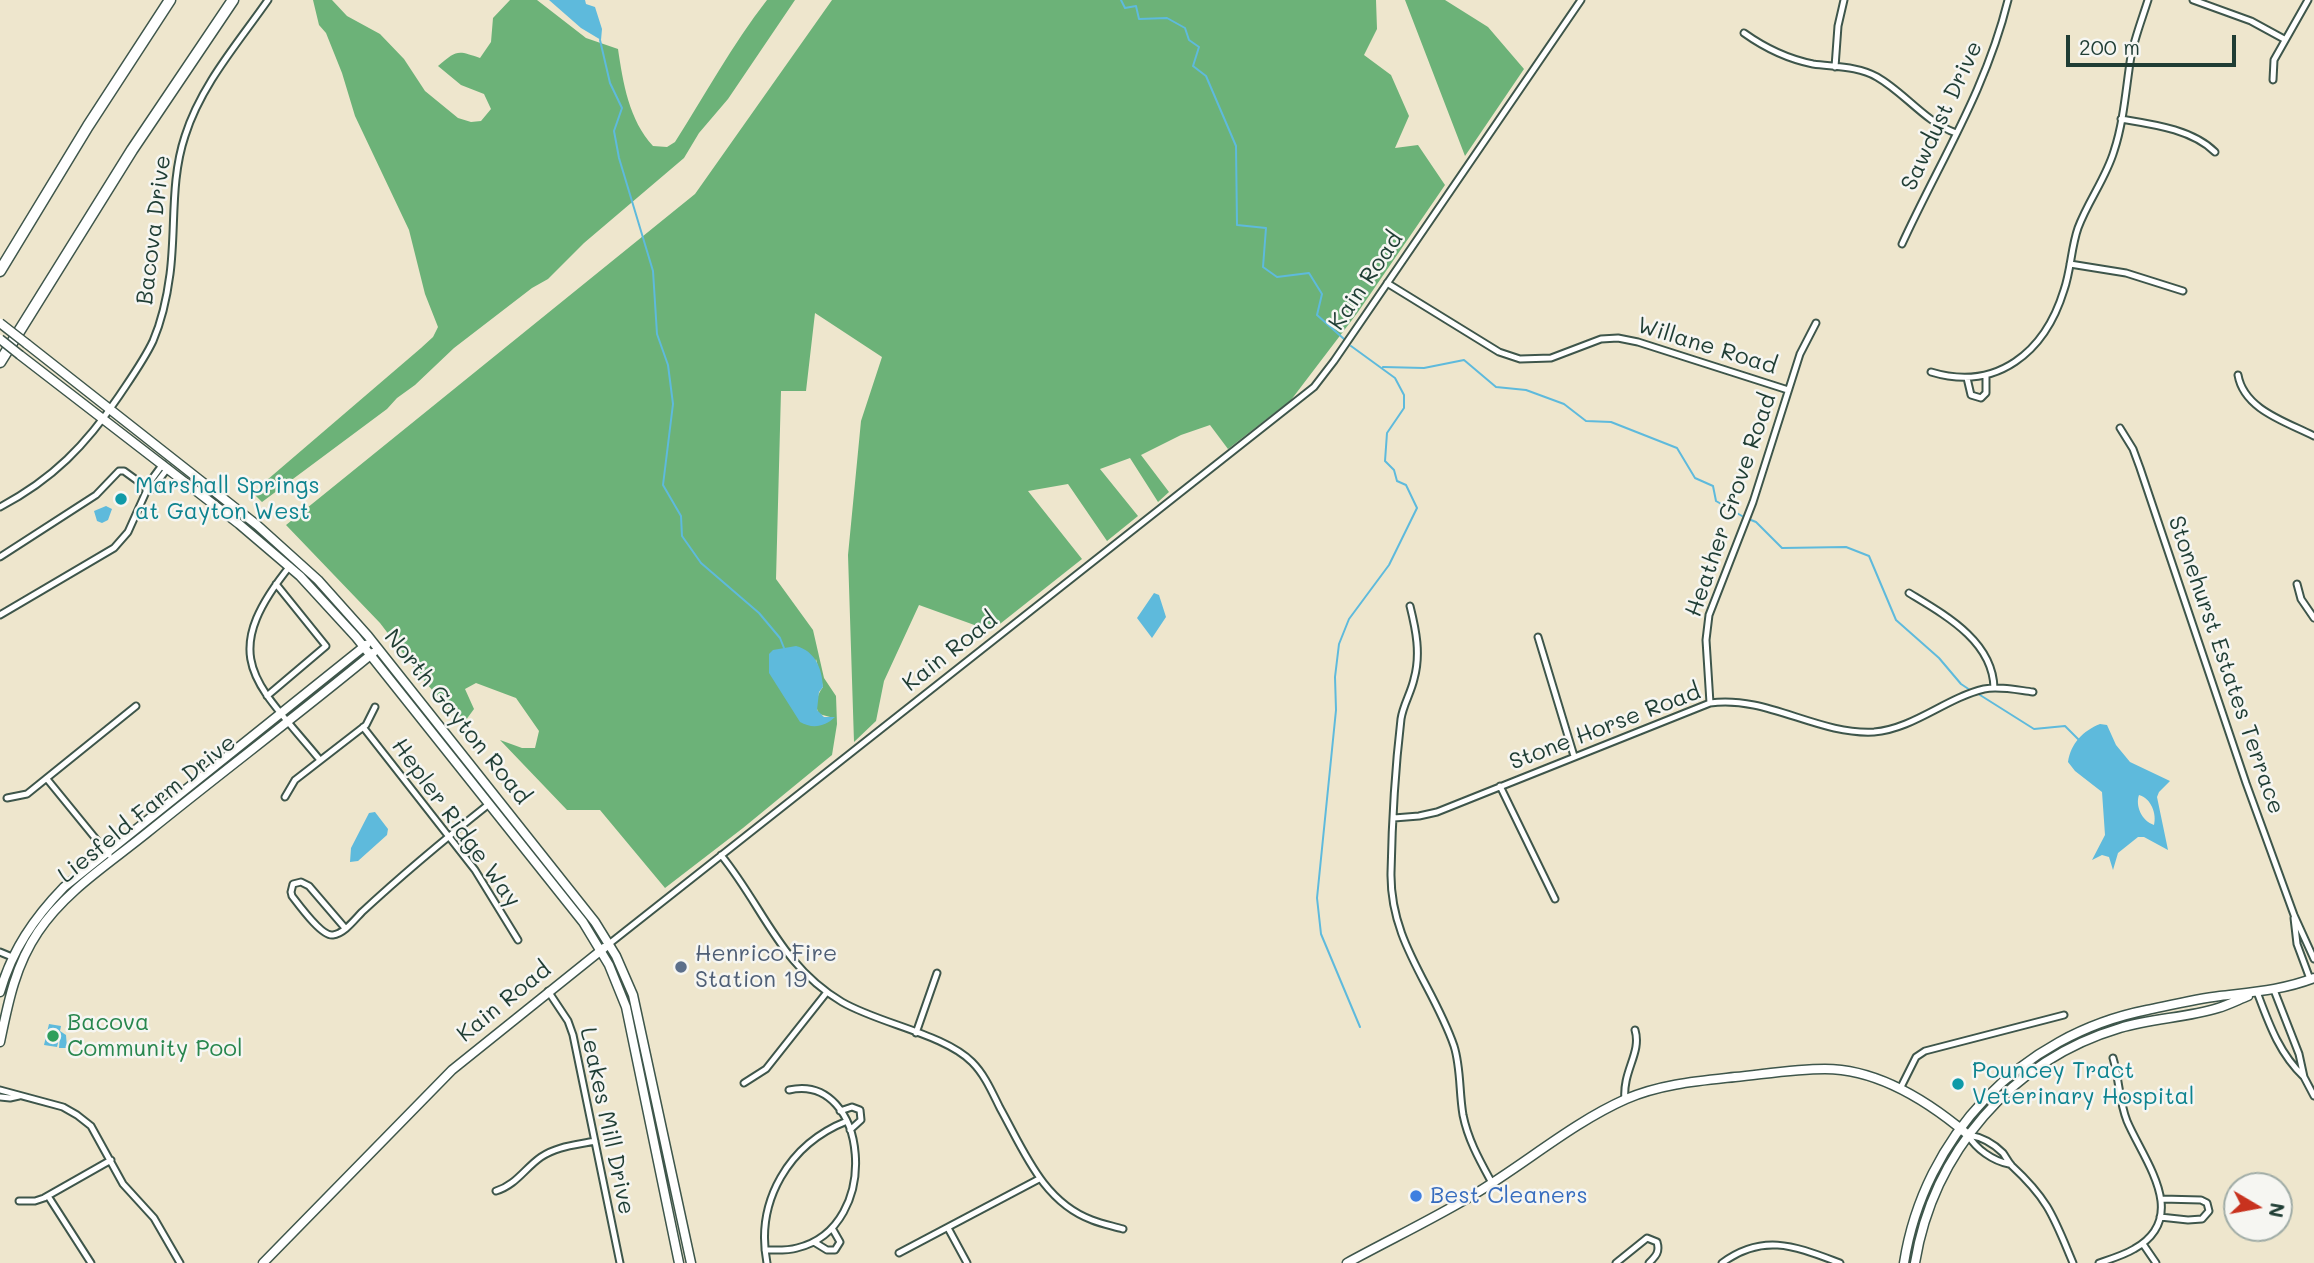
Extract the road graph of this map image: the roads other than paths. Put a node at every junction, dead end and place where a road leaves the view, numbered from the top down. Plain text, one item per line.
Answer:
1 (170, 0) edge
2 (233, 0) edge
3 (268, 0) edge
4 (1581, 0) edge
5 (1844, 0) edge
6 (2008, 0) edge
7 (2148, 0) edge
8 (2193, 0) edge
9 (2308, 0) edge
10 (1745, 33) dead end
11 (2284, 39) junction
12 (1835, 67) junction
13 (2273, 80) dead end
14 (2121, 119) junction
15 (1956, 133) junction
16 (2215, 152) dead end
17 (1902, 244) dead end
18 (2070, 264) junction
19 (0, 271) edge
20 (1387, 283) junction
21 (2183, 291) dead end
22 (0, 323) edge
23 (1816, 323) dead end
24 (0, 339) edge
25 (0, 362) edge
26 (1931, 372) dead end
27 (1986, 375) junction
28 (2238, 375) dead end
29 (1967, 378) junction
30 (1788, 390) junction
31 (110, 409) junction
32 (103, 419) junction
33 (2120, 428) dead end
34 (2314, 436) edge
35 (165, 466) junction
36 (146, 490) junction
37 (0, 507) edge
38 (0, 557) edge
39 (290, 566) junction
40 (276, 584) junction
41 (2297, 584) dead end
42 (1909, 593) dead end
43 (1410, 606) dead end
44 (0, 615) edge
45 (2314, 618) edge
46 (1538, 637) dead end
47 (371, 640) junction
48 (363, 647) junction
49 (378, 649) junction
50 (370, 655) junction
51 (1994, 688) junction
52 (2033, 692) dead end
53 (267, 696) junction
54 (1710, 703) junction
55 (136, 706) dead end
56 (375, 706) dead end
57 (281, 712) junction
58 (288, 721) junction
59 (363, 727) junction
60 (1574, 757) junction
61 (320, 760) junction
62 (47, 779) junction
63 (1500, 786) junction
64 (285, 797) dead end
65 (8, 799) dead end
66 (489, 804) junction
67 (1394, 818) junction
68 (448, 836) junction
69 (107, 852) junction
70 (722, 855) junction
71 (113, 860) junction
72 (1555, 899) dead end
73 (2294, 915) junction
74 (345, 928) junction
75 (518, 940) dead end
76 (609, 944) junction
77 (600, 950) junction
78 (0, 952) edge
79 (12, 957) junction
80 (2314, 959) edge
81 (937, 973) dead end
82 (2312, 979) edge
83 (2274, 990) junction
84 (0, 992) edge
85 (548, 992) junction
86 (827, 992) junction
87 (2257, 992) junction
88 (2064, 1015) dead end
89 (1635, 1030) dead end
90 (916, 1033) junction
91 (0, 1042) edge
92 (2113, 1058) dead end
93 (2304, 1077) junction
94 (744, 1083) dead end
95 (1900, 1089) junction
96 (0, 1090) edge
97 (789, 1090) dead end
98 (19, 1096) junction
99 (2314, 1096) edge
100 (0, 1097) edge
101 (1625, 1100) junction
102 (840, 1111) junction
103 (847, 1121) junction
104 (1960, 1128) junction
105 (850, 1130) junction
106 (1968, 1134) junction
107 (595, 1141) junction
108 (111, 1160) junction
109 (1039, 1179) junction
110 (1492, 1183) junction
111 (496, 1191) dead end
112 (48, 1196) junction
113 (2162, 1199) junction
114 (19, 1201) dead end
115 (2160, 1217) junction
116 (948, 1227) junction
117 (832, 1228) junction
118 (1123, 1229) dead end
119 (814, 1242) junction
120 (2143, 1244) junction
121 (765, 1250) junction
122 (899, 1253) dead end
123 (91, 1263) edge
124 (180, 1263) edge
125 (263, 1263) edge
126 (620, 1263) edge
127 (679, 1263) edge
128 (691, 1263) edge
129 (768, 1263) edge
130 (967, 1263) edge
131 (1347, 1263) edge
132 (1616, 1263) edge
133 (1649, 1263) edge
134 (1723, 1263) edge
135 (1840, 1263) edge
136 (1904, 1263) edge
137 (1915, 1263) edge
138 (2073, 1263) edge
139 (2099, 1263) edge
140 (2156, 1263) edge

1 - 19 highway
2 - 25 highway
3 - 31 street, Bacova Drive
4 - 20 street, Kain Road
5 - 12 street
6 - 15 street, Sawdust Drive
7 - 14 street
8 - 11 street
9 - 11 street
10 - 12 street
11 - 13 street
12 - 15 street
14 - 16 street
14 - 18 street
15 - 17 street, Sawdust Drive
18 - 21 street
18 - 27 street
20 - 30 street, Willane Road
20 - 70 street, Kain Road
22 - 31 main road, North Gayton Road, bridge
23 - 30 street, Heather Grove Road
24 - 32 main road, North Gayton Road, bridge
26 - 29 street
27 - 29 street
27 - 29 street
28 - 34 street
30 - 54 street, Heather Grove Road
31 - 32 street, Bacova Drive
31 - 47 main road, North Gayton Road
32 - 35 main road, North Gayton Road
32 - 37 street, Bacova Drive
33 - 73 street, Stonehurst Estates Terrace
35 - 36 street
35 - 39 main road, North Gayton Road
36 - 38 street
36 - 44 street
39 - 40 street
39 - 48 main road, North Gayton Road
40 - 53 street
40 - 53 street
41 - 45 street
42 - 51 street
43 - 67 street
46 - 60 street
47 - 48 main road, Liesfeld Farm Drive
47 - 49 main road, North Gayton Road
48 - 50 main road, North Gayton Road
48 - 57 main road, Liesfeld Farm Drive
49 - 50 main road, Liesfeld Farm Drive
49 - 76 main road, North Gayton Road
50 - 58 main road, Liesfeld Farm Drive
50 - 66 main road, North Gayton Road
51 - 52 street, Stone Horse Road
51 - 54 street, Stone Horse Road
53 - 57 street
54 - 60 street, Stone Horse Road
55 - 62 street
56 - 59 street
57 - 58 street
57 - 69 main road, Liesfeld Farm Drive
58 - 61 street
58 - 71 main road, Liesfeld Farm Drive
59 - 61 street
59 - 68 street, Hepler Ridge Way
60 - 63 street, Stone Horse Road
61 - 64 street
62 - 65 street
62 - 69 street
63 - 67 street, Stone Horse Road
63 - 72 street
66 - 68 street
66 - 77 main road, North Gayton Road
67 - 110 street
68 - 74 street
68 - 75 street, Hepler Ridge Way
69 - 71 street
69 - 79 main road, Liesfeld Farm Drive
70 - 76 street, Kain Road
70 - 86 street
71 - 91 main road, Liesfeld Farm Drive
73 - 80 street, Stonehurst Estates Terrace
73 - 82 street, Stonehurst Estates Terrace
74 - 74 street
76 - 77 main road, Kain Road
76 - 128 main road, North Gayton Road
77 - 85 main road, Kain Road
77 - 127 main road, North Gayton Road
78 - 79 street
79 - 84 main road, Liesfeld Farm Drive
81 - 90 street
82 - 83 main road
83 - 87 main road
83 - 93 street
85 - 107 street, Leakes Mill Drive
85 - 125 main road, Kain Road
86 - 90 street
86 - 94 street
87 - 93 street
87 - 104 main road
87 - 106 main road
88 - 95 street
89 - 101 street
90 - 109 street
92 - 113 street
93 - 99 street
95 - 101 main road
95 - 104 main road
96 - 98 street
97 - 102 street
98 - 100 street
98 - 108 street
101 - 110 main road
102 - 103 street
102 - 105 street
103 - 105 street
103 - 121 street
104 - 106 main road
104 - 136 main road
105 - 117 street
106 - 137 main road
106 - 138 street
107 - 111 street
107 - 126 street, Leakes Mill Drive
108 - 112 street
108 - 124 street
109 - 116 street
109 - 118 street
110 - 131 main road
112 - 114 street
112 - 123 street
113 - 115 street
113 - 115 street
115 - 120 street
116 - 122 street
116 - 130 street
117 - 119 street
117 - 119 street
119 - 121 street
120 - 139 street
120 - 140 street
121 - 129 street
132 - 133 street
134 - 135 street

